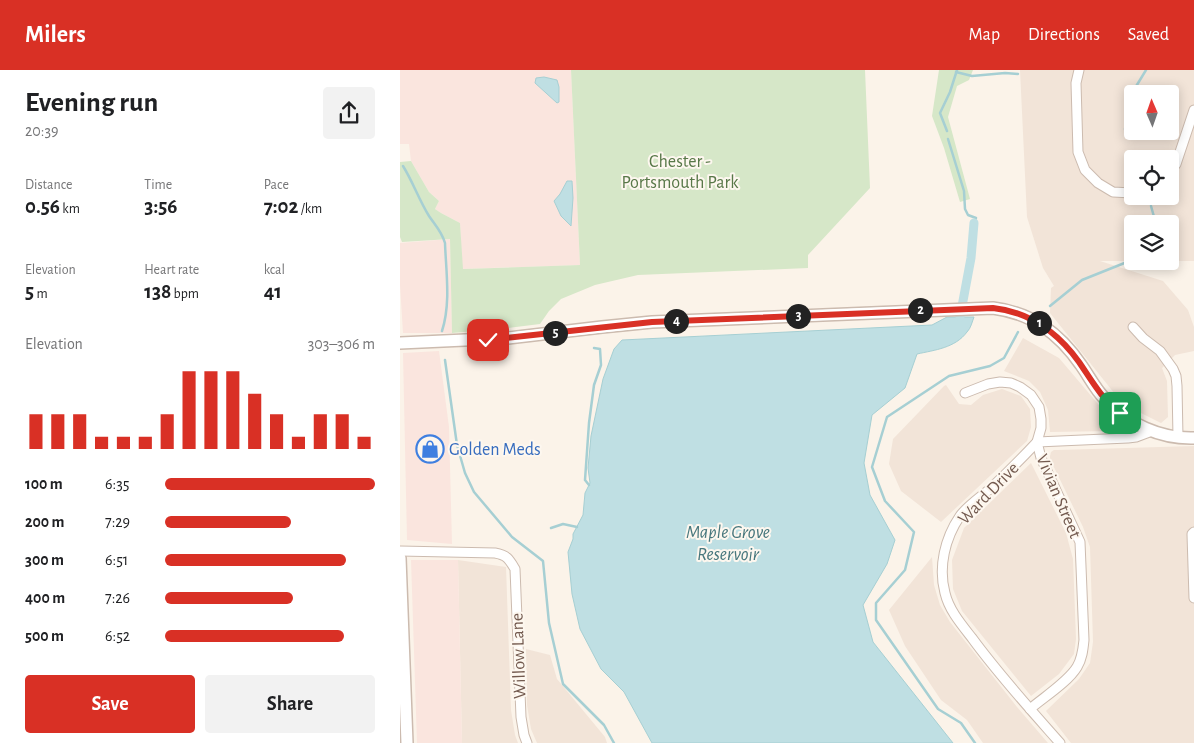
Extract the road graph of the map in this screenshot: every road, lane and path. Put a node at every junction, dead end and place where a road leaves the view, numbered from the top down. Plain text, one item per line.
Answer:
1 (1079, 70) edge
2 (1194, 110) edge
3 (1179, 155) edge
4 (1124, 193) edge
5 (1133, 327) dead end
6 (400, 343) edge
7 (966, 393) dead end
8 (1152, 431) junction
9 (1178, 437) junction
10 (1194, 438) edge
11 (1037, 442) junction
12 (1194, 532) edge
13 (400, 551) edge
14 (400, 558) edge
15 (1194, 598) edge
16 (402, 674) edge
17 (1030, 709) junction
18 (407, 743) edge
19 (527, 743) edge
20 (1060, 743) edge

1 - 4 street
2 - 3 street
5 - 9 street
6 - 8 street
7 - 11 street, Vivian Street
8 - 9 street
8 - 11 street
9 - 10 street
11 - 17 street, Vivian Street
11 - 17 street, Ward Drive
12 - 15 street
13 - 19 street, Willow Lane
14 - 16 street
16 - 18 street
17 - 20 street, Ward Drive

